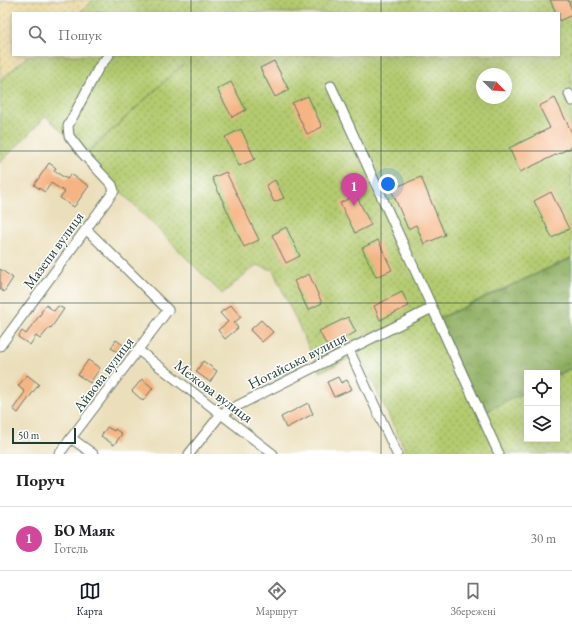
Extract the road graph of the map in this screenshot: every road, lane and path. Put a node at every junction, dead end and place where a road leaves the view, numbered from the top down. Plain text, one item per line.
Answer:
1 (108, 56) edge
2 (330, 86) dead end
3 (86, 229) junction
4 (432, 308) junction
5 (0, 346) edge
6 (138, 350) junction
7 (349, 350) junction
8 (221, 414) junction
9 (71, 438) junction
10 (59, 454) edge
11 (93, 454) edge
12 (189, 454) edge
13 (273, 454) edge
14 (397, 454) edge
15 (499, 454) edge

1 - 3 street, Мазепи вулиця
2 - 4 street
3 - 5 street, Мазепи вулиця
3 - 6 street, Айвова вулиця
4 - 7 street, Ногайська вулиця
4 - 15 street
6 - 8 street, Межова вулиця
6 - 9 street, Айвова вулиця
7 - 8 street, Ногайська вулиця
7 - 14 street
8 - 12 street, Ногайська вулиця
8 - 13 street, Межова вулиця
9 - 10 street, Айвова вулиця
9 - 11 street

